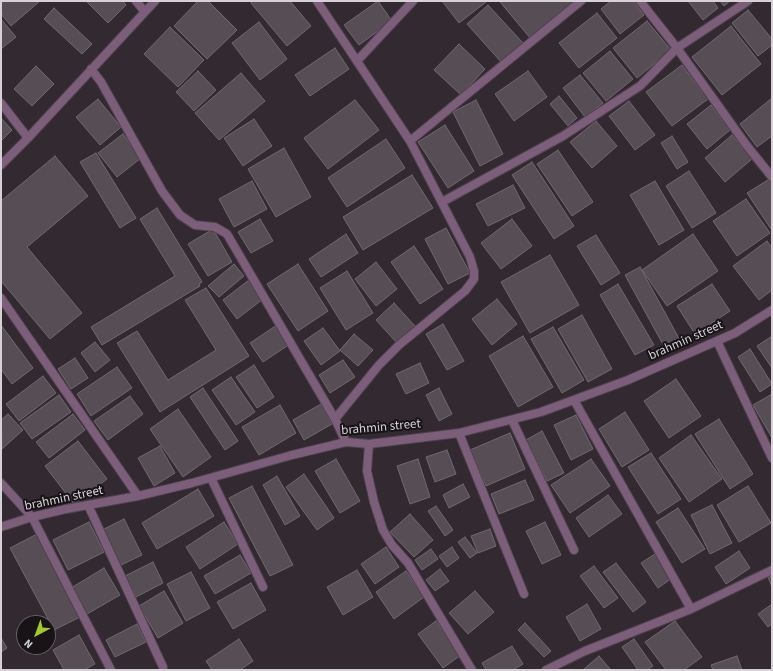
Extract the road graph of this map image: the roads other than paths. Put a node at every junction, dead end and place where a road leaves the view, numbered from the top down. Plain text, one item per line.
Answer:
1 (136, 1) edge
2 (155, 1) edge
3 (317, 1) edge
4 (413, 1) edge
5 (581, 1) edge
6 (640, 1) edge
7 (748, 1) edge
8 (145, 12) junction
9 (676, 48) junction
10 (357, 61) junction
11 (91, 69) junction
12 (1, 103) edge
13 (28, 138) junction
14 (410, 141) junction
15 (1, 164) edge
16 (772, 177) edge
17 (442, 202) junction
18 (1, 298) edge
19 (772, 310) edge
20 (717, 341) junction
21 (574, 400) junction
22 (335, 419) junction
23 (512, 420) junction
24 (459, 433) junction
25 (346, 442) junction
26 (369, 444) junction
27 (772, 458) edge
28 (211, 478) junction
29 (1, 483) edge
30 (138, 496) junction
31 (88, 505) junction
32 (32, 517) junction
33 (1, 526) edge
34 (574, 550) dead end
35 (772, 570) edge
36 (263, 587) dead end
37 (524, 594) dead end
38 (690, 609) junction
39 (163, 667) dead end
40 (111, 670) edge
41 (472, 670) edge
42 (546, 670) edge

1 - 8 street
2 - 8 street
3 - 10 street
4 - 10 street
5 - 14 street
6 - 9 street
7 - 9 street
8 - 11 street
9 - 16 street
9 - 17 street
10 - 14 street
11 - 13 street
11 - 22 street
12 - 13 street
13 - 15 street
14 - 17 street
17 - 22 street
18 - 30 street
19 - 20 street, brahmin street
20 - 21 street, brahmin street
20 - 27 street
21 - 23 street, brahmin street
21 - 38 street
22 - 25 street
23 - 24 street, brahmin street
23 - 34 street
24 - 26 street, brahmin street
24 - 37 street
25 - 26 street, brahmin street
25 - 28 street, brahmin street
26 - 41 street
28 - 30 street, brahmin street
28 - 36 street
29 - 32 street
30 - 31 street, brahmin street
31 - 32 street, brahmin street
31 - 39 street
32 - 33 street, brahmin street
32 - 40 street
35 - 38 street
38 - 42 street

